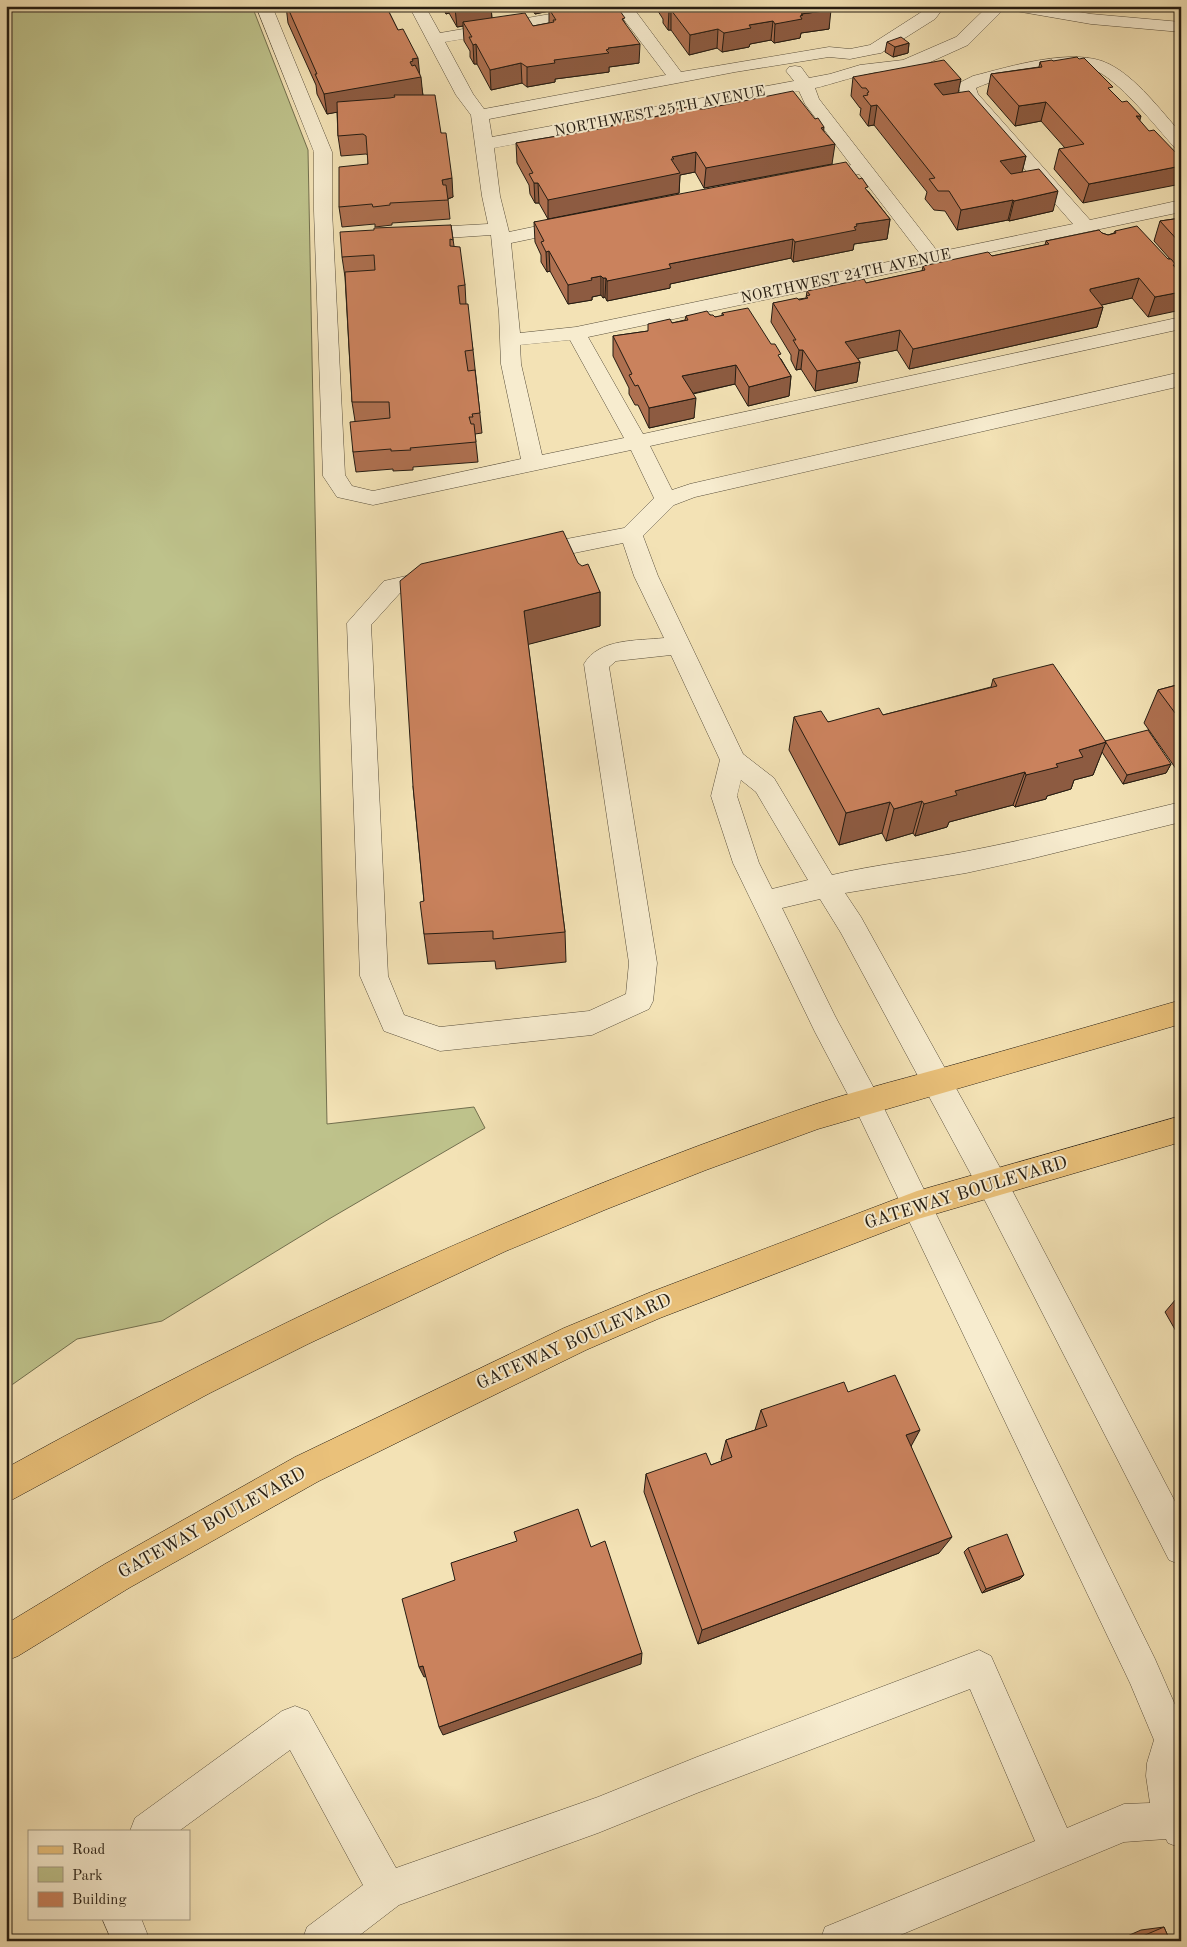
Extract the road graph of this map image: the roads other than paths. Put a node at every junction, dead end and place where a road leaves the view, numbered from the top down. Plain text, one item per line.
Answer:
1 (264, 6) edge
2 (417, 6) edge
3 (937, 6) edge
4 (998, 6) edge
5 (1011, 6) edge
6 (624, 7) edge
7 (1181, 27) edge
8 (901, 34) junction
9 (435, 39) junction
10 (866, 51) junction
11 (829, 52) junction
12 (787, 59) junction
13 (911, 64) junction
14 (883, 67) junction
15 (677, 78) junction
16 (834, 79) junction
17 (805, 85) junction
18 (480, 115) junction
19 (485, 144) junction
20 (1181, 144) edge
21 (863, 168) junction
22 (799, 180) edge
23 (1181, 206) edge
24 (584, 223) edge
25 (1086, 227) junction
26 (500, 234) junction
27 (393, 235) edge
28 (933, 258) junction
29 (1181, 323) edge
30 (576, 334) junction
31 (510, 340) junction
32 (1181, 379) edge
33 (636, 442) junction
34 (533, 464) junction
35 (666, 500) junction
36 (631, 534) junction
37 (518, 557) edge
38 (453, 573) edge
39 (680, 645) junction
40 (733, 760) junction
41 (1181, 812) edge
42 (825, 886) junction
43 (764, 902) junction
44 (1181, 1012) edge
45 (937, 1082) junction
46 (866, 1101) junction
47 (1181, 1129) edge
48 (992, 1183) junction
49 (916, 1205) junction
50 (6, 1486) edge
51 (1181, 1548) edge
52 (6, 1644) edge
53 (1176, 1730) edge
54 (1178, 1825) edge
55 (149, 1830) edge
56 (1058, 1850) junction
57 (387, 1890) junction
58 (122, 1920) edge
59 (131, 1941) edge
60 (321, 1941) edge
61 (839, 1941) edge

1 - 34 street
2 - 9 street
3 - 8 street, NORTHWEST 25TH AVENUE
4 - 13 street, NORTHWEST 25TH AVENUE
5 - 7 street
6 - 9 street
6 - 15 street
8 - 10 street, NORTHWEST 25TH AVENUE
8 - 11 street, NORTHWEST 25TH AVENUE
9 - 18 street
10 - 11 street, NORTHWEST 25TH AVENUE
10 - 14 street
11 - 12 street, NORTHWEST 25TH AVENUE
12 - 15 street, NORTHWEST 25TH AVENUE
12 - 17 street
13 - 14 street, NORTHWEST 25TH AVENUE
13 - 16 street, NORTHWEST 25TH AVENUE
14 - 16 street, NORTHWEST 25TH AVENUE
15 - 18 street, NORTHWEST 25TH AVENUE
16 - 17 street, NORTHWEST 25TH AVENUE
17 - 19 street, NORTHWEST 25TH AVENUE
17 - 21 street
18 - 19 street
19 - 26 street
20 - 25 street
21 - 22 street
21 - 28 street
23 - 25 street, NORTHWEST 24TH AVENUE
24 - 26 street
25 - 28 street, NORTHWEST 24TH AVENUE
26 - 27 street
26 - 31 street
28 - 30 street, NORTHWEST 24TH AVENUE
29 - 33 street
30 - 31 street, NORTHWEST 24TH AVENUE
30 - 33 street
31 - 34 street
32 - 35 street
33 - 34 street
33 - 35 street
35 - 36 street
36 - 37 street
36 - 39 street
38 - 39 street
39 - 40 street
40 - 42 street
40 - 43 street
41 - 42 street
42 - 43 street
42 - 45 street
43 - 46 street
44 - 45 main road
45 - 46 main road
45 - 48 street
46 - 49 street
46 - 50 main road
47 - 48 main road, GATEWAY BOULEVARD
48 - 49 main road, GATEWAY BOULEVARD
48 - 51 street
49 - 52 main road, GATEWAY BOULEVARD
49 - 53 street
53 - 54 street
54 - 56 street
55 - 57 street
56 - 57 street
56 - 61 street
57 - 60 street
58 - 59 street

